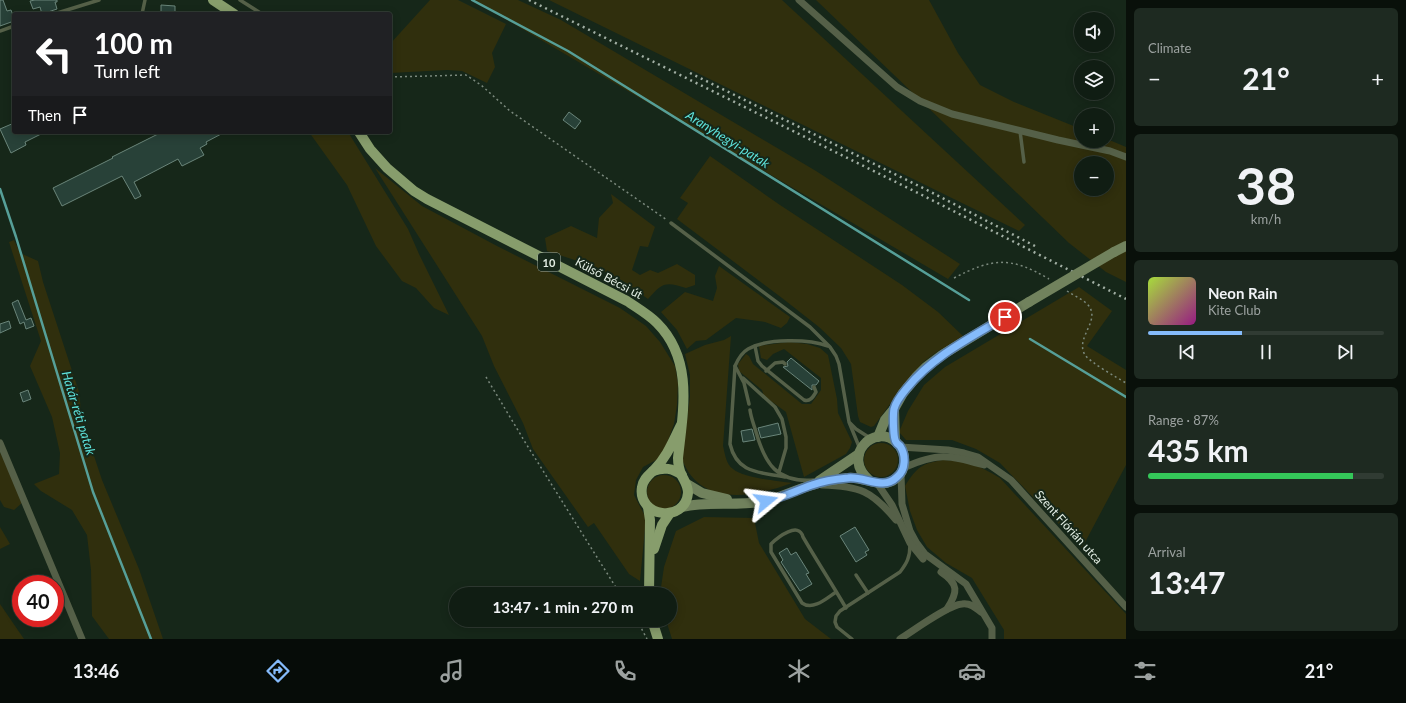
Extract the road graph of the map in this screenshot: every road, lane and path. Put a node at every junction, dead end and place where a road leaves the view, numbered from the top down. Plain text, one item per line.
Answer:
1 (100, 0) edge
2 (145, 0) edge
3 (213, 0) edge
4 (240, 0) edge
5 (800, 0) edge
6 (61, 12) edge
7 (142, 12) edge
8 (231, 12) edge
9 (259, 12) edge
10 (12, 27) edge
11 (0, 31) edge
12 (392, 77) edge
13 (1020, 131) junction
14 (360, 134) edge
15 (1126, 157) edge
16 (1024, 162) dead end
17 (671, 223) joint
18 (1126, 246) edge
19 (954, 278) dead end
20 (1050, 280) dead end
21 (1062, 288) dead end
22 (755, 346) junction
23 (830, 347) junction
24 (786, 364) dead end
25 (735, 366) junction
26 (766, 371) junction
27 (739, 374) junction
28 (486, 377) dead end
29 (1126, 383) edge
30 (814, 387) dead end
31 (749, 404) dead end
32 (894, 409) junction
33 (750, 410) dead end
34 (849, 422) junction
35 (681, 425) junction
36 (875, 438) junction
37 (0, 443) edge
38 (898, 444) junction
39 (859, 452) junction
40 (992, 467) junction
41 (653, 471) junction
42 (902, 471) junction
43 (779, 472) junction
44 (682, 475) junction
45 (785, 477) junction
46 (821, 479) junction
47 (873, 481) junction
48 (687, 484) junction
49 (812, 485) junction
50 (743, 503) junction
51 (648, 507) junction
52 (682, 507) junction
53 (670, 513) junction
54 (902, 528) junction
55 (910, 543) junction
56 (649, 568) junction
57 (856, 575) dead end
58 (616, 587) edge
59 (648, 587) edge
60 (836, 592) junction
61 (868, 593) junction
62 (1126, 607) edge
63 (846, 608) junction
64 (947, 609) junction
65 (987, 618) junction
66 (641, 627) edge
67 (654, 627) edge
68 (82, 639) edge
69 (647, 639) edge
70 (658, 639) edge
71 (852, 639) edge
72 (900, 639) edge
73 (992, 639) edge

1 - 6 lane
2 - 7 lane
3 - 8 main road
4 - 9 lane
5 - 13 street
10 - 11 lane
12 - 17 path
13 - 15 street
13 - 16 lane
14 - 35 main road, Külső Bécsi út / 10
17 - 23 lane
18 - 32 street, bridge
19 - 20 path
21 - 29 path
22 - 23 lane
22 - 25 lane
22 - 26 lane
23 - 34 lane
24 - 26 lane
25 - 27 lane
25 - 45 lane
26 - 30 lane
27 - 31 lane
27 - 43 lane
28 - 58 path
32 - 36 street
32 - 38 street
33 - 43 lane
34 - 36 lane
34 - 39 lane
35 - 41 main road, 10
35 - 44 main road, 10
36 - 38 street
36 - 39 street
37 - 68 street
38 - 40 street, Szent Flórián utca
38 - 42 street
39 - 46 street
39 - 47 street
40 - 42 street, Szent Flórián utca
40 - 62 street, Szent Flórián utca
41 - 44 main road
41 - 51 main road, 10
42 - 47 street
42 - 65 street
43 - 45 lane
44 - 48 main road, 10
45 - 46 lane
46 - 49 street
47 - 49 street
47 - 54 street
48 - 50 street
48 - 52 main road
49 - 50 street
49 - 54 street
50 - 52 street
51 - 53 main road
51 - 56 main road, 10
52 - 53 main road
53 - 56 main road, 10
54 - 55 street
55 - 61 lane
55 - 64 street
56 - 59 main road, 10
57 - 61 lane
60 - 60 lane
60 - 63 lane
61 - 63 lane
63 - 71 lane
64 - 65 street
64 - 72 street
65 - 73 street
66 - 69 path
67 - 70 main road

